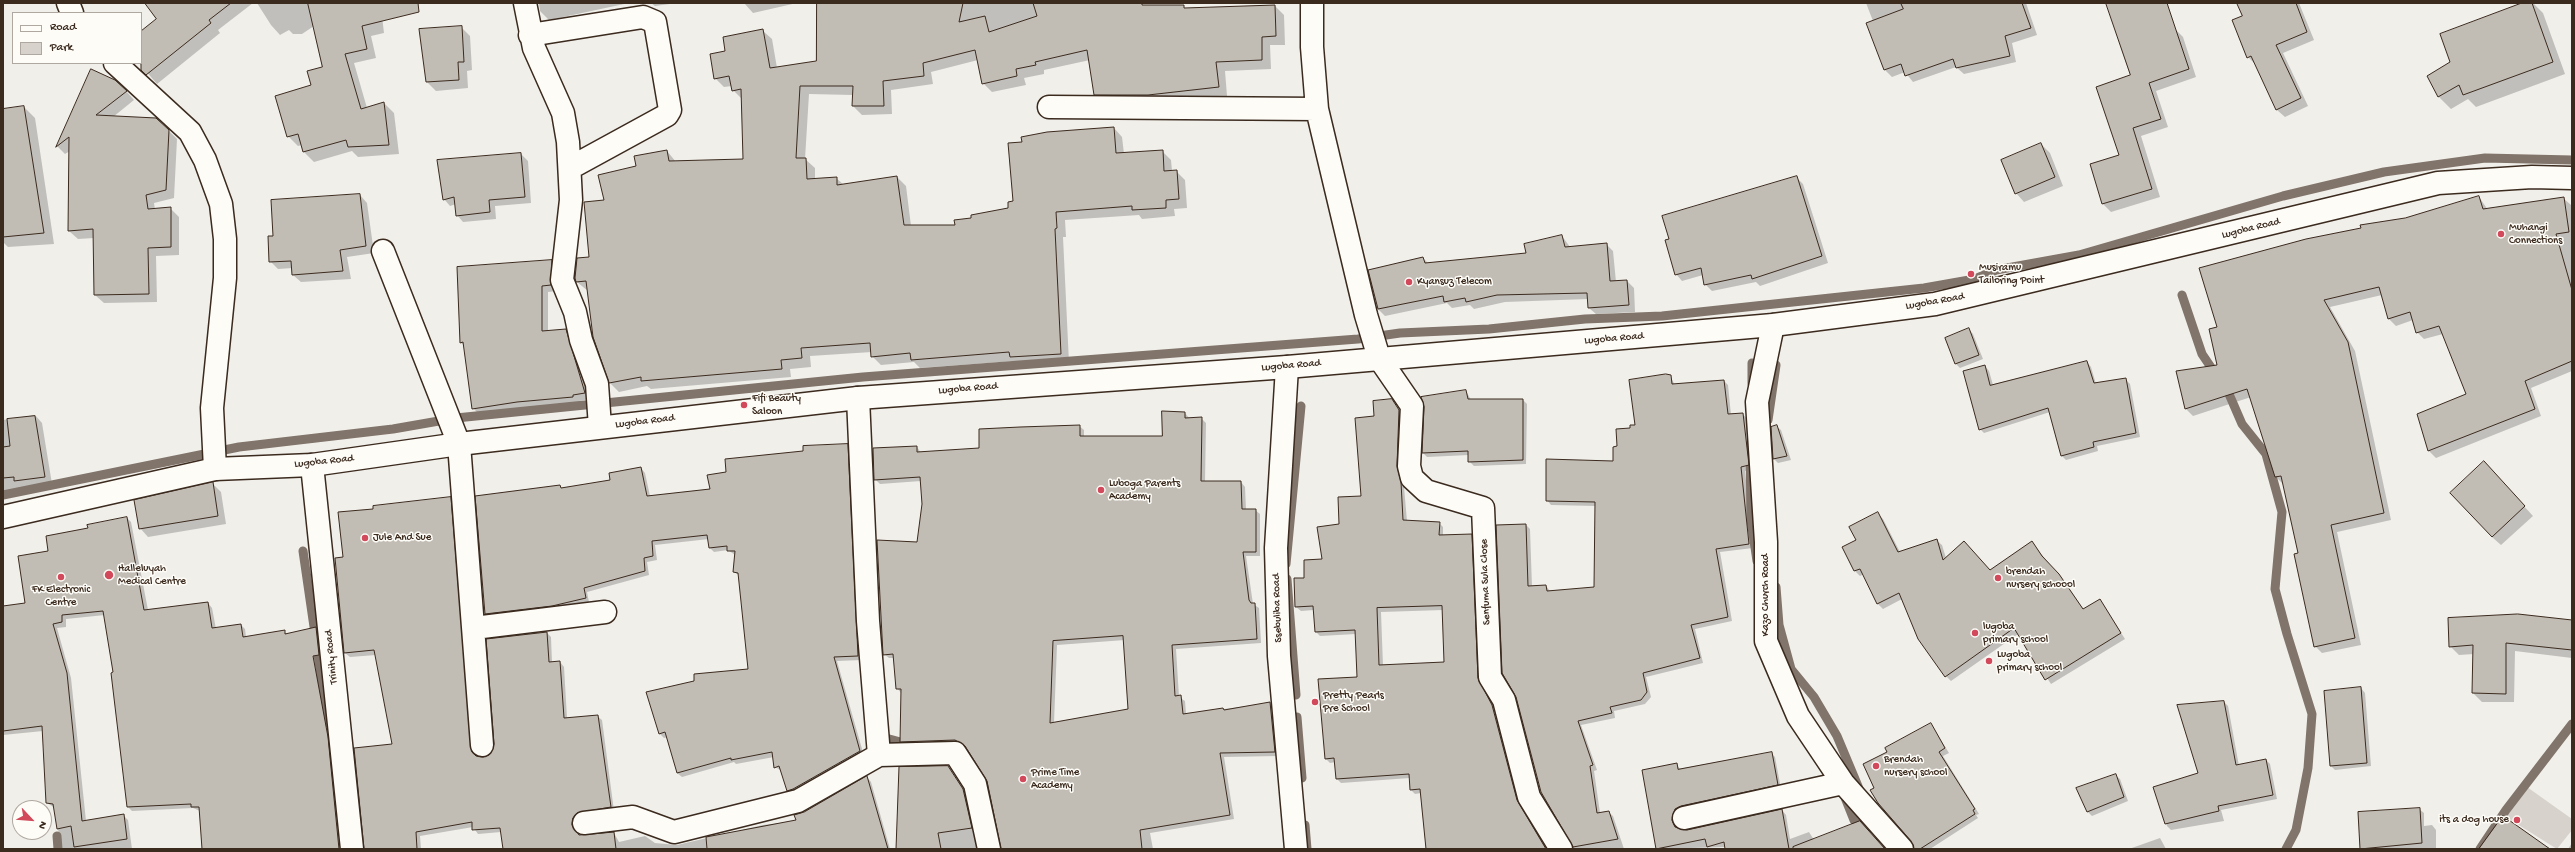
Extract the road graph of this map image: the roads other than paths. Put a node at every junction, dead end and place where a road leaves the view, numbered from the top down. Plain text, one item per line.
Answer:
1 (525, 3) edge
2 (1312, 3) edge
3 (530, 35) junction
4 (116, 64) edge
5 (1049, 107) dead end
6 (1317, 109) junction
7 (570, 168) junction
8 (2572, 178) edge
9 (383, 251) dead end
10 (1773, 325) junction
11 (1379, 358) junction
12 (1287, 367) junction
13 (858, 398) junction
14 (600, 427) junction
15 (459, 444) junction
16 (312, 465) junction
17 (216, 469) junction
18 (3, 517) edge
19 (605, 612) dead end
20 (474, 628) junction
21 (482, 745) dead end
22 (878, 755) junction
23 (1843, 783) junction
24 (1684, 818) dead end
25 (584, 823) dead end
26 (674, 840) edge
27 (352, 849) edge
28 (989, 849) edge
29 (1296, 849) edge
30 (1561, 849) edge
31 (1902, 849) edge

1 - 3 street
2 - 6 street
3 - 7 street
3 - 7 street
4 - 17 street
5 - 6 street
6 - 11 street
7 - 14 street
8 - 10 street, Lugoba Road
9 - 15 street
10 - 11 street, Lugoba Road
10 - 23 street, Kazo Church Road
11 - 12 street, Lugoba Road
11 - 30 street, Senfuma Sula Close
12 - 13 street, Lugoba Road
12 - 29 street, Ssebuliba Road
13 - 14 street, Lugoba Road
13 - 22 street
14 - 15 street, Lugoba Road
15 - 16 street, Lugoba Road
15 - 20 street
16 - 17 street, Lugoba Road
16 - 27 street, Trinity Road
17 - 18 street, Lugoba Road
19 - 20 street
20 - 21 street
22 - 26 street
22 - 28 street
23 - 24 street
23 - 31 street, Kazo Church Road
25 - 26 street

